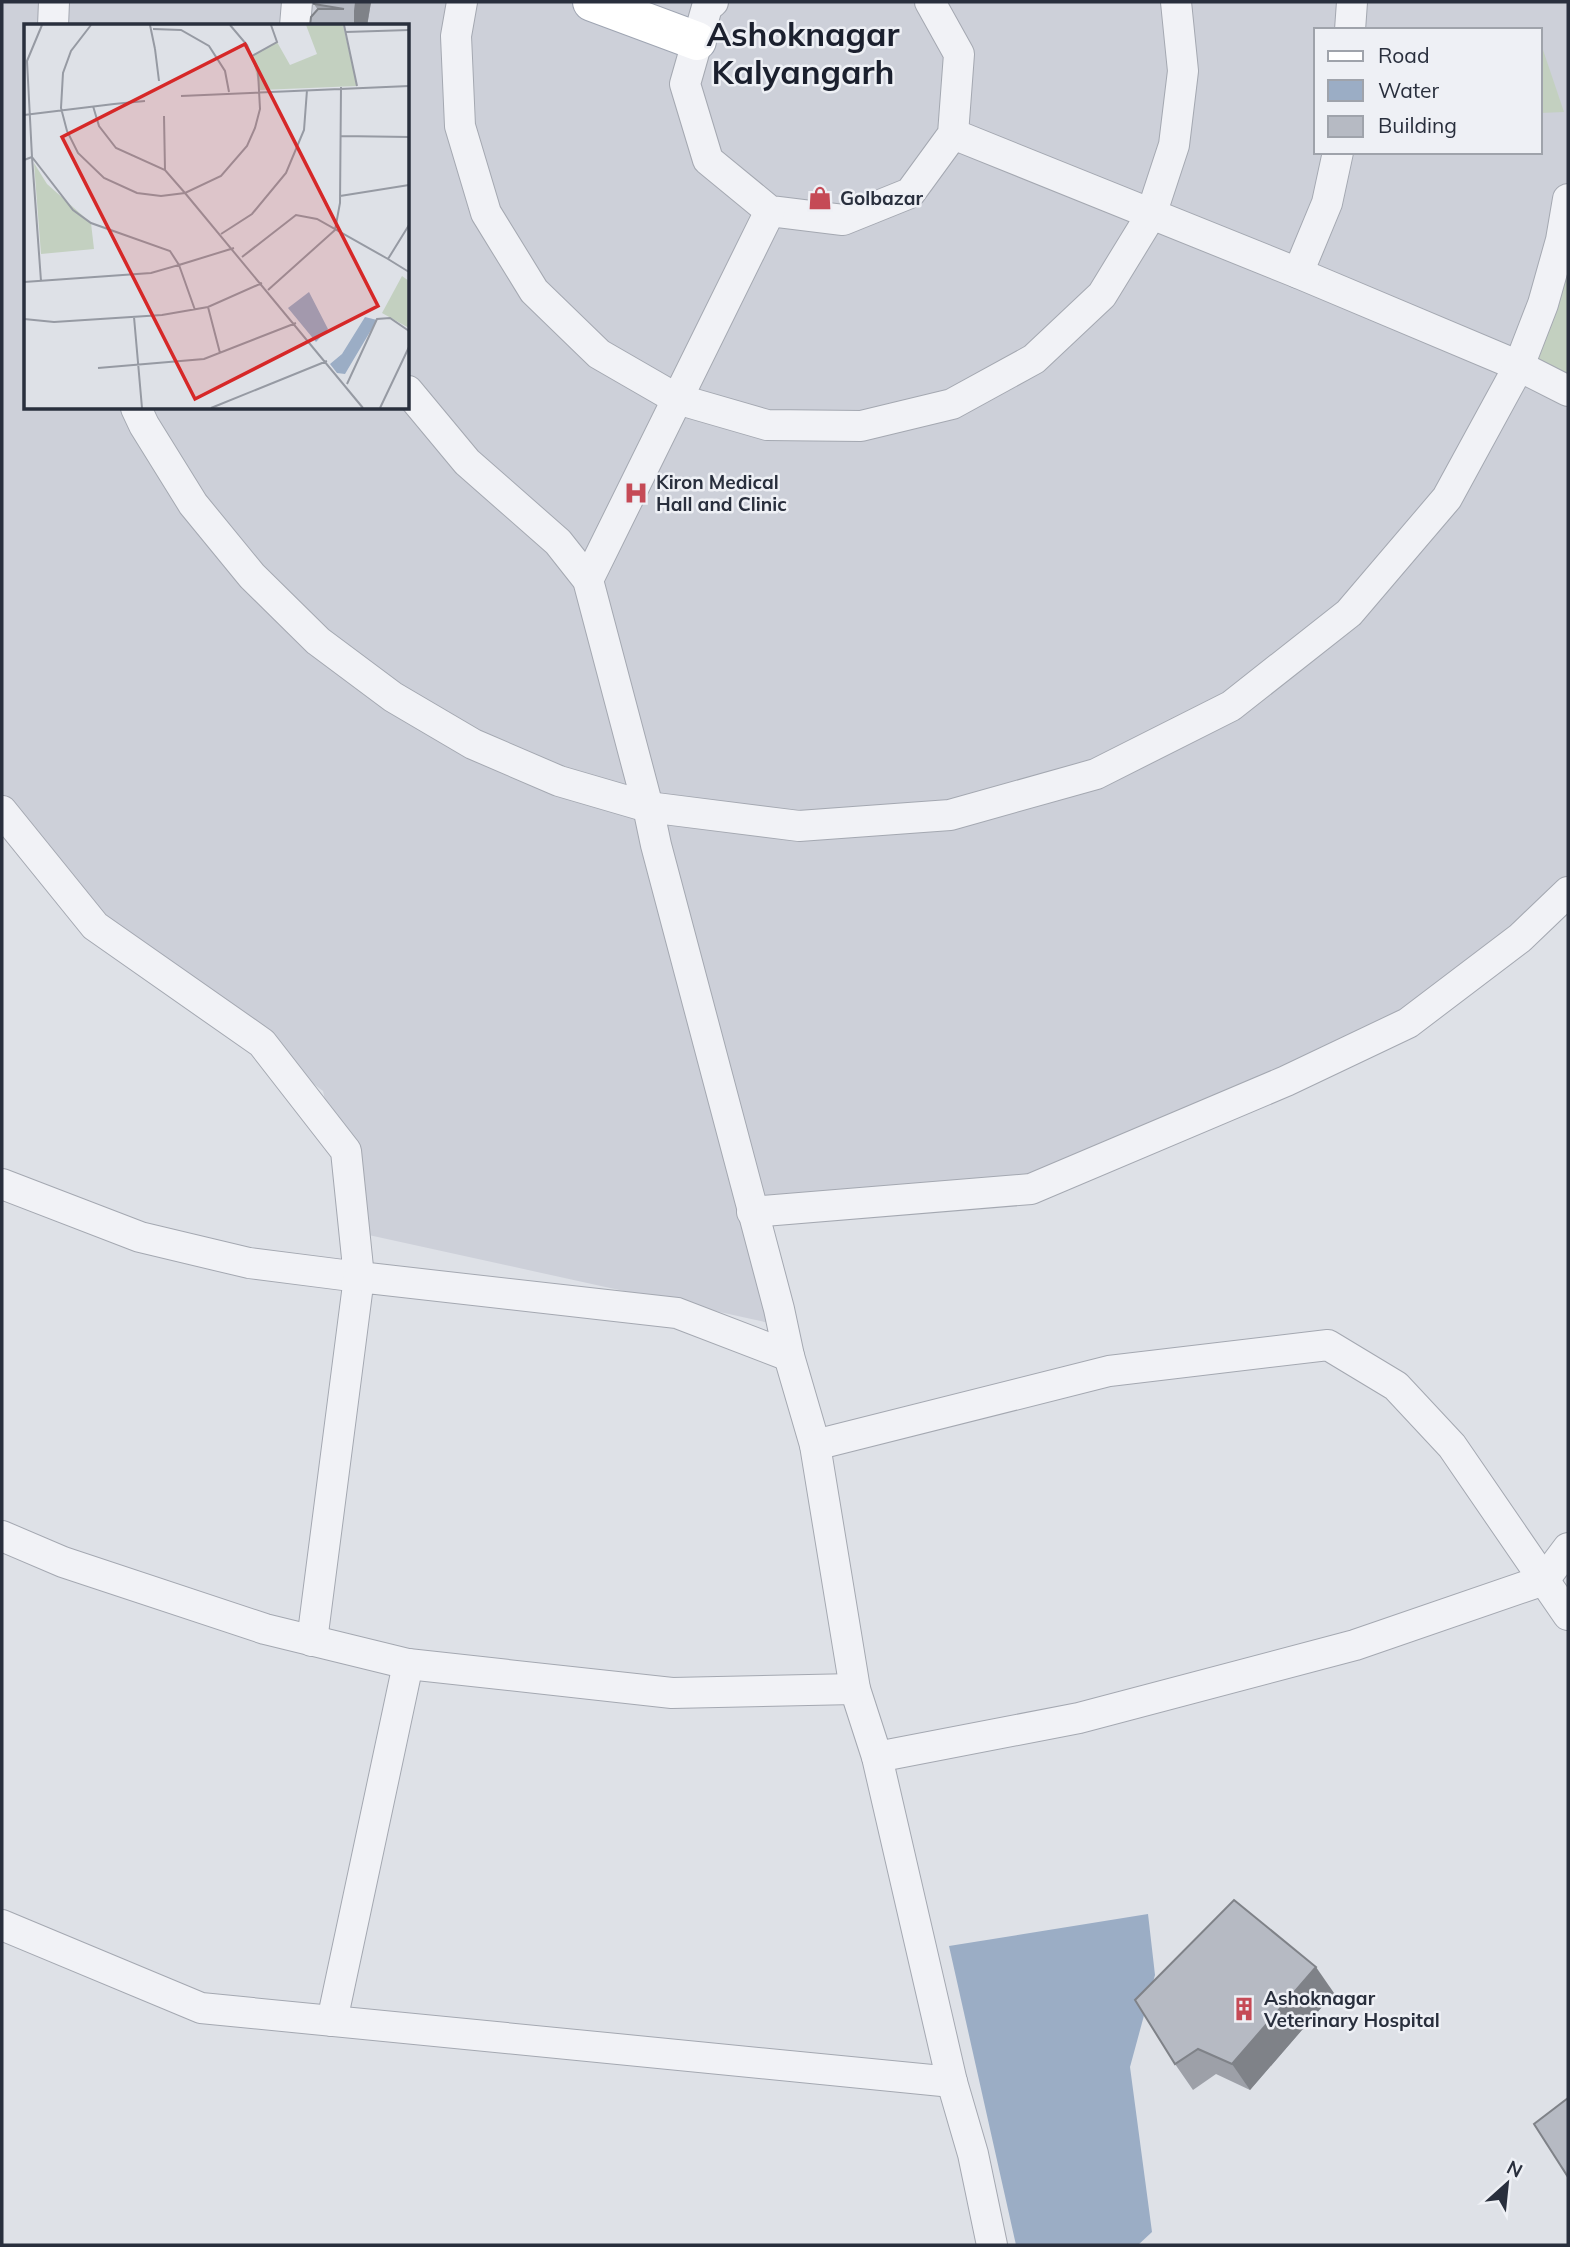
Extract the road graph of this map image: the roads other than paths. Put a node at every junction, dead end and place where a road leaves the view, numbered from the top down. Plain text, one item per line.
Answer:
1 (54, 2) edge
2 (297, 2) edge
3 (461, 2) edge
4 (592, 2) edge
5 (713, 2) edge
6 (930, 2) edge
7 (1176, 2) edge
8 (1352, 2) edge
9 (53, 24) edge
10 (295, 24) edge
11 (1350, 28) edge
12 (697, 41) junction
13 (954, 134) junction
14 (1338, 154) edge
15 (1568, 199) edge
16 (770, 211) junction
17 (1151, 215) junction
18 (1298, 273) junction
19 (1519, 366) junction
20 (1568, 391) edge
21 (410, 392) edge
22 (677, 400) junction
23 (137, 410) edge
24 (588, 580) junction
25 (648, 807) junction
26 (2, 811) edge
27 (1568, 892) edge
28 (2, 1184) edge
29 (752, 1212) junction
30 (359, 1277) junction
31 (789, 1356) junction
32 (815, 1445) junction
33 (2, 1536) edge
34 (1568, 1548) edge
35 (1544, 1580) junction
36 (1568, 1615) edge
37 (312, 1641) junction
38 (408, 1664) junction
39 (855, 1689) junction
40 (877, 1757) junction
41 (2, 1925) edge
42 (332, 2021) junction
43 (953, 2082) junction
44 (992, 2245) edge

1 - 9 street
2 - 10 street
3 - 22 street
4 - 12 main road
5 - 12 street
6 - 13 street
7 - 17 street
8 - 11 street
12 - 16 street
13 - 16 street
13 - 17 street
14 - 18 street
15 - 19 street
16 - 22 street
17 - 18 street
17 - 22 street
18 - 19 street
19 - 20 street
19 - 25 street
21 - 24 street
22 - 24 street
23 - 25 street
24 - 25 street
25 - 29 street
26 - 30 street
27 - 29 street
28 - 30 street
29 - 31 street
30 - 31 street
30 - 37 street
31 - 32 street
32 - 35 street
32 - 39 street
33 - 37 street
34 - 35 street
35 - 36 street
35 - 40 street
37 - 38 street
38 - 39 street
38 - 42 street
39 - 40 street
40 - 43 street
41 - 42 street
42 - 43 street
43 - 44 street

